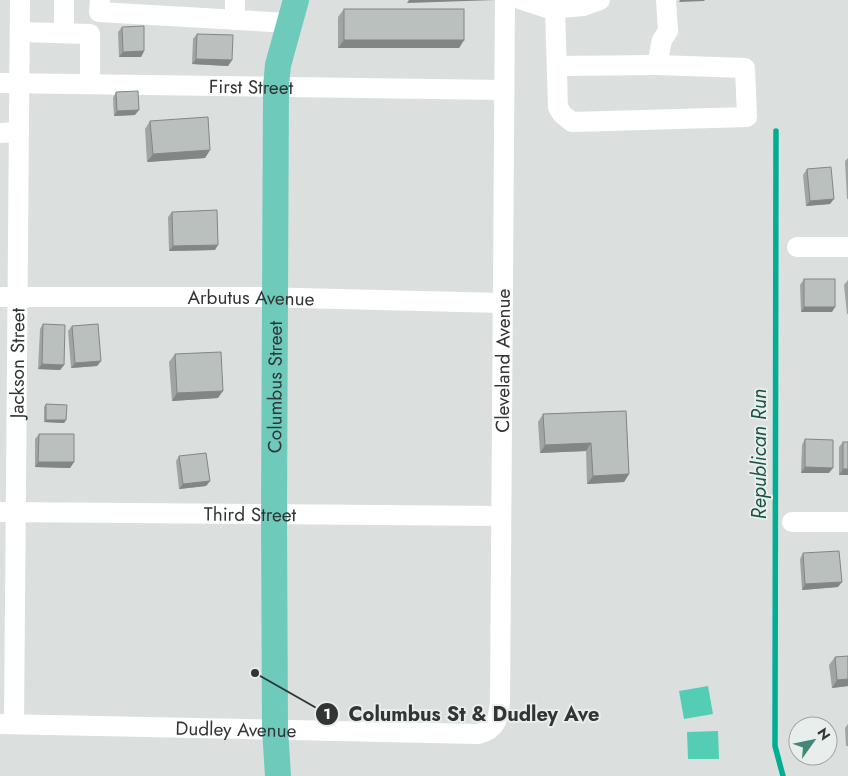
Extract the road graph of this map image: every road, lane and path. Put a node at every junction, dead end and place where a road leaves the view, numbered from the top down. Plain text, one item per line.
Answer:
1 (20, 0) edge
2 (64, 0) edge
3 (236, 0) edge
4 (505, 0) edge
5 (522, 0) edge
6 (600, 0) edge
7 (666, 0) edge
8 (99, 6) edge
9 (169, 8) edge
10 (555, 8) junction
11 (293, 12) edge
12 (235, 20) junction
13 (20, 32) junction
14 (64, 33) junction
15 (90, 34) junction
16 (657, 65) junction
17 (557, 66) junction
18 (10, 83) edge
19 (90, 84) junction
20 (276, 86) junction
21 (504, 90) junction
22 (10, 133) edge
23 (797, 247) dead end
24 (848, 247) edge
25 (9, 297) edge
26 (274, 298) junction
27 (502, 303) junction
28 (8, 512) edge
29 (274, 515) junction
30 (501, 516) junction
31 (792, 522) dead end
32 (848, 522) edge
33 (497, 721) joint
34 (7, 724) edge
35 (275, 729) junction
36 (278, 776) edge

1 - 13 street, Jackson Street
2 - 14 street
3 - 12 street
4 - 21 street, Cleveland Avenue
5 - 10 street
6 - 10 street
7 - 16 street
8 - 9 street
8 - 15 street
9 - 12 street
10 - 17 street
11 - 12 street
11 - 20 main road, Columbus Street
13 - 14 street
13 - 18 street, Jackson Street
14 - 15 street
15 - 19 street
16 - 17 street
16 - 17 street
18 - 19 street, First Street
18 - 22 street, Jackson Street
19 - 20 street, First Street
20 - 21 street, First Street
20 - 26 main road, Columbus Street
21 - 27 street, Cleveland Avenue
22 - 25 street, Jackson Street
23 - 24 street
25 - 26 street, Arbutus Avenue
25 - 28 street, Jackson Street
26 - 27 street, Arbutus Avenue
26 - 29 main road, Columbus Street
27 - 30 street, Cleveland Avenue
28 - 29 street, Third Street
28 - 34 street, Jackson Street
29 - 30 street, Third Street
29 - 35 main road, Columbus Street
30 - 33 street, Cleveland Avenue
31 - 32 street
33 - 35 street, Dudley Avenue
34 - 35 street, Dudley Avenue
35 - 36 main road, Columbus Street

